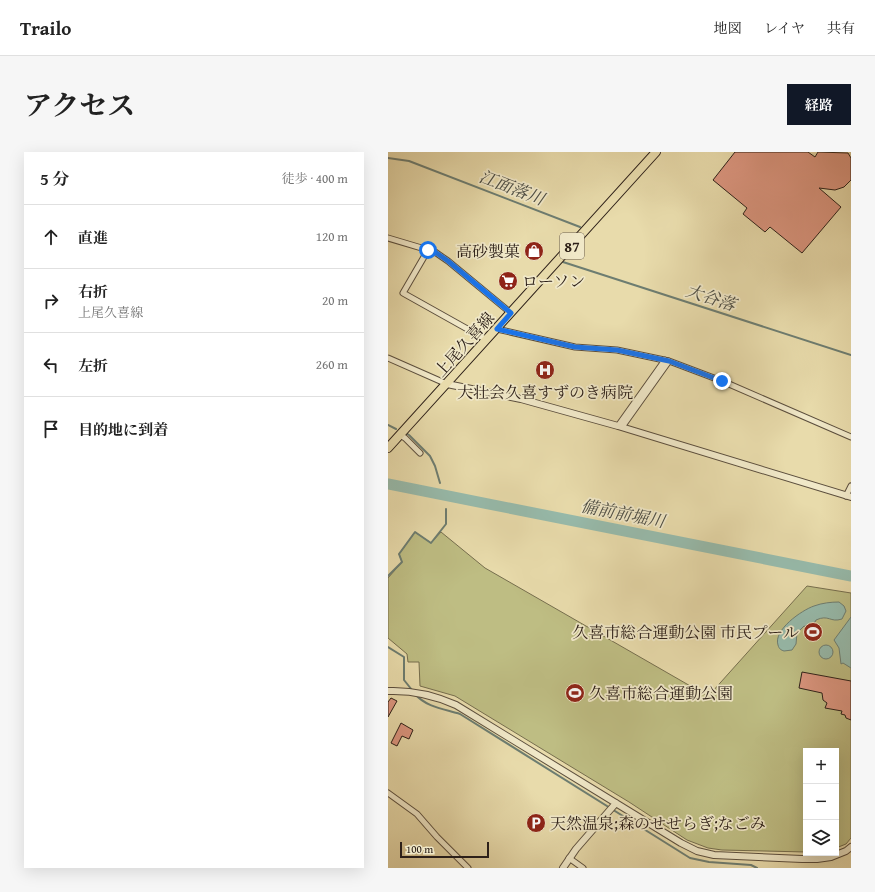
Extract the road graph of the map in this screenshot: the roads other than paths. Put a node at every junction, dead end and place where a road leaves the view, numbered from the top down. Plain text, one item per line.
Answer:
1 (656, 152) edge
2 (388, 238) edge
3 (428, 250) junction
4 (511, 313) junction
5 (497, 329) junction
6 (487, 340) junction
7 (388, 358) edge
8 (667, 361) junction
9 (447, 384) junction
10 (620, 426) junction
11 (400, 435) junction
12 (851, 437) edge
13 (388, 448) edge
14 (420, 453) dead end
15 (851, 486) edge
16 (848, 496) edge
17 (388, 691) edge
18 (388, 793) edge
19 (616, 803) junction
20 (851, 847) edge
21 (569, 858) junction
22 (468, 868) edge
23 (564, 868) edge
24 (583, 868) edge

1 - 4 main road, 上尾久喜線 / 87
2 - 3 street
3 - 4 street
3 - 6 street
4 - 5 main road, 上尾久喜線 / 87
5 - 6 main road, 上尾久喜線 / 87
5 - 8 street
6 - 9 main road, 上尾久喜線 / 87
7 - 9 street
8 - 10 street
8 - 12 street
9 - 10 street
9 - 11 main road, 上尾久喜線 / 87
10 - 16 street
11 - 13 main road, 上尾久喜線 / 87
11 - 14 street
15 - 16 street
17 - 19 street
18 - 22 street
19 - 20 street
19 - 21 street
21 - 23 street
21 - 24 street

